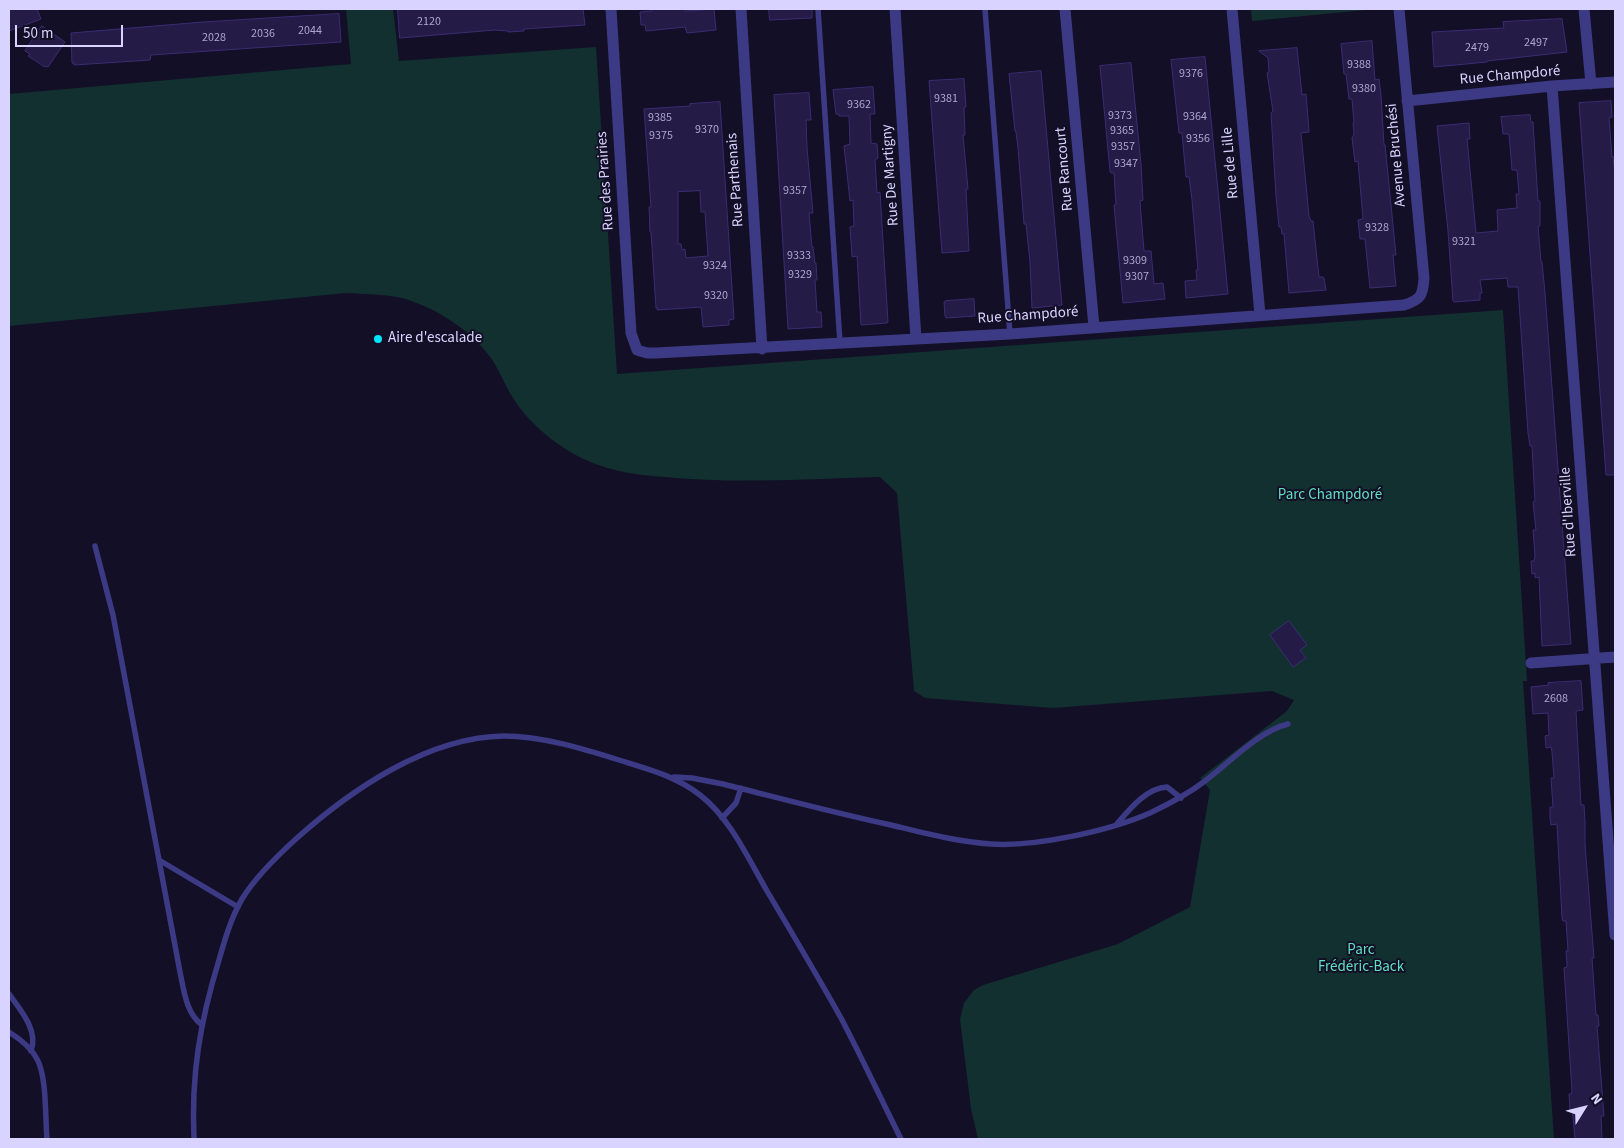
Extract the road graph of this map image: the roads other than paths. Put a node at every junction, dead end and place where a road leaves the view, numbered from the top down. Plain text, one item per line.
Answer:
1 (611, 9) edge
2 (741, 9) edge
3 (818, 9) edge
4 (895, 9) edge
5 (985, 9) edge
6 (1065, 9) edge
7 (1232, 9) edge
8 (1399, 9) edge
9 (1584, 9) edge
10 (1615, 82) edge
11 (1591, 84) junction
12 (1552, 86) junction
13 (1407, 100) junction
14 (1420, 298) joint
15 (1260, 316) junction
16 (1094, 327) junction
17 (1010, 334) junction
18 (916, 339) junction
19 (840, 343) junction
20 (762, 349) junction
21 (637, 350) joint
22 (95, 546) dead end
23 (1615, 657) edge
24 (1594, 658) junction
25 (1531, 662) dead end
26 (1288, 724) dead end
27 (671, 777) junction
28 (742, 788) junction
29 (1181, 798) junction
30 (722, 818) junction
31 (1115, 825) junction
32 (159, 860) junction
33 (238, 907) junction
34 (1615, 935) edge
35 (9, 994) edge
36 (202, 1024) junction
37 (9, 1032) edge
38 (31, 1051) junction
39 (47, 1139) edge
40 (194, 1139) edge
41 (901, 1139) edge

1 - 21 street, Rue des Prairies
2 - 20 street, Rue Parthenais
3 - 19 lane
4 - 18 street, Rue De Martigny
5 - 17 lane
6 - 16 street, Rue Rancourt
7 - 15 street, Rue de Lille
8 - 13 street, Avenue Bruchési
9 - 11 street
10 - 11 street, Rue Champdoré
11 - 12 street, Rue Champdoré
12 - 13 street, Rue Champdoré
12 - 24 street, Rue d'Iberville
13 - 14 street, Avenue Bruchési
14 - 15 street, Rue Champdoré
15 - 16 street, Rue Champdoré
16 - 17 street, Rue Champdoré
17 - 18 street, Rue Champdoré
18 - 19 street, Rue Champdoré
19 - 20 street, Rue Champdoré
20 - 21 street, Rue Champdoré
22 - 32 lane
23 - 24 street
24 - 25 street
24 - 34 street, Rue d'Iberville
26 - 29 lane
27 - 28 lane
27 - 30 lane
27 - 33 lane
28 - 30 lane
28 - 31 lane
29 - 31 lane
29 - 31 lane
30 - 41 lane
32 - 33 lane
32 - 36 lane
33 - 36 lane
35 - 38 lane
36 - 40 lane
37 - 38 lane
38 - 39 lane

